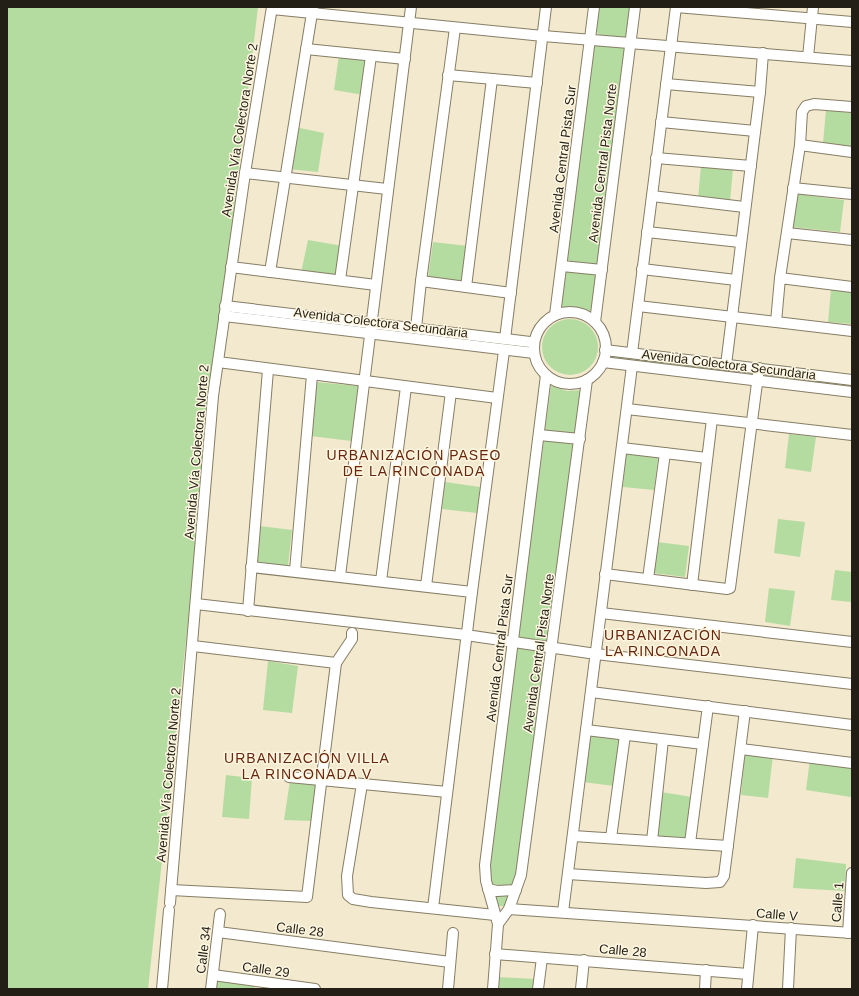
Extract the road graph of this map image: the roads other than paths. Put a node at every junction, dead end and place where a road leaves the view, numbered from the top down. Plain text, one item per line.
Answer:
1 (411, 7) edge
2 (546, 7) edge
3 (594, 7) edge
4 (635, 7) edge
5 (676, 7) edge
6 (813, 7) edge
7 (272, 8) edge
8 (312, 11) edge
9 (812, 19) junction
10 (409, 22) junction
11 (852, 22) edge
12 (455, 28) junction
13 (543, 36) junction
14 (590, 40) junction
15 (630, 42) junction
16 (672, 45) junction
17 (306, 49) junction
18 (763, 53) junction
19 (371, 56) junction
20 (808, 58) junction
21 (405, 59) junction
22 (852, 61) edge
23 (448, 75) junction
24 (492, 79) junction
25 (536, 83) junction
26 (666, 84) junction
27 (760, 92) junction
28 (852, 107) edge
29 (661, 122) junction
30 (755, 131) junction
31 (800, 145) junction
32 (852, 152) edge
33 (656, 158) junction
34 (750, 166) junction
35 (245, 172) junction
36 (284, 178) junction
37 (353, 185) junction
38 (794, 188) junction
39 (388, 189) junction
40 (852, 194) edge
41 (652, 196) junction
42 (744, 207) junction
43 (647, 232) junction
44 (787, 233) junction
45 (852, 240) edge
46 (740, 242) junction
47 (562, 266) junction
48 (231, 267) junction
49 (602, 270) junction
50 (642, 270) junction
51 (270, 272) junction
52 (780, 278) junction
53 (340, 280) junction
54 (736, 280) junction
55 (421, 281) junction
56 (376, 285) junction
57 (466, 287) junction
58 (852, 287) edge
59 (511, 293) junction
60 (225, 306) junction
61 (638, 306) junction
62 (555, 315) junction
63 (224, 316) junction
64 (731, 318) junction
65 (595, 322) junction
66 (776, 322) junction
67 (373, 323) junction
68 (416, 328) junction
69 (852, 331) edge
70 (372, 334) junction
71 (505, 339) junction
72 (534, 341) junction
73 (606, 350) junction
74 (504, 351) junction
75 (534, 353) junction
76 (632, 354) junction
77 (218, 362) junction
78 (603, 362) junction
79 (726, 364) junction
80 (632, 366) junction
81 (759, 368) junction
82 (268, 370) junction
83 (312, 375) junction
84 (546, 375) junction
85 (587, 380) junction
86 (757, 380) junction
87 (852, 380) edge
88 (365, 382) junction
89 (406, 387) junction
90 (451, 392) junction
91 (852, 392) edge
92 (497, 398) junction
93 (627, 409) junction
94 (712, 419) junction
95 (752, 424) junction
96 (539, 435) junction
97 (852, 436) edge
98 (580, 439) junction
99 (622, 448) junction
100 (666, 453) junction
101 (707, 458) junction
102 (251, 566) junction
103 (295, 571) junction
104 (605, 574) junction
105 (340, 576) junction
106 (648, 579) junction
107 (381, 581) junction
108 (692, 585) junction
109 (426, 586) junction
110 (472, 592) junction
111 (196, 604) junction
112 (248, 611) junction
113 (601, 613) junction
114 (352, 633) dead end
115 (466, 635) junction
116 (512, 642) junction
117 (852, 642) edge
118 (192, 646) junction
119 (551, 647) junction
120 (596, 654) junction
121 (336, 663) junction
122 (852, 684) edge
123 (591, 692) junction
124 (708, 706) junction
125 (745, 711) junction
126 (852, 725) edge
127 (586, 730) junction
128 (624, 735) junction
129 (663, 740) junction
130 (703, 744) junction
131 (741, 749) junction
132 (852, 763) edge
133 (289, 777) dead end
134 (322, 780) junction
135 (362, 784) junction
136 (447, 792) junction
137 (573, 836) junction
138 (611, 838) junction
139 (652, 841) junction
140 (690, 843) junction
141 (728, 846) junction
142 (852, 873) edge
143 (568, 874) junction
144 (488, 889) junction
145 (171, 890) junction
146 (516, 890) junction
147 (433, 908) junction
148 (509, 909) junction
149 (563, 912) junction
150 (220, 914) dead end
151 (496, 920) junction
152 (753, 925) junction
153 (791, 928) junction
154 (218, 932) junction
155 (453, 933) dead end
156 (850, 933) edge
157 (495, 954) junction
158 (542, 958) junction
159 (584, 960) junction
160 (450, 962) junction
161 (706, 970) junction
162 (748, 974) junction
163 (213, 975) junction
164 (261, 985) edge
165 (162, 989) edge
166 (211, 989) edge
167 (315, 989) edge
168 (448, 989) edge
169 (492, 989) edge
170 (538, 989) edge
171 (581, 989) edge
172 (705, 989) edge
173 (747, 989) edge
174 (788, 989) edge

1 - 10 street
2 - 13 street
3 - 14 street, Avenida Central Pista Sur
4 - 15 street, Avenida Central Pista Norte
5 - 9 street
5 - 16 street
6 - 9 street
7 - 8 street
7 - 35 street, Avenida Vía Colectora Norte 2
8 - 10 street
8 - 17 street
9 - 11 street
9 - 20 street
10 - 12 street
10 - 21 street
12 - 13 street
12 - 23 street
13 - 14 street
13 - 25 street
14 - 15 street
14 - 47 street, Avenida Central Pista Sur
15 - 16 street
15 - 49 street, Avenida Central Pista Norte
16 - 18 street
16 - 26 street
17 - 19 street
17 - 36 street
18 - 20 street
18 - 27 street
19 - 21 street
19 - 37 street
20 - 22 street
21 - 39 street
23 - 24 street
23 - 55 street
24 - 25 street
24 - 57 street
25 - 59 street
26 - 27 street
26 - 29 street
27 - 30 street
28 - 31 street
29 - 30 street
29 - 33 street
30 - 34 street
31 - 32 street
31 - 38 street
33 - 34 street
33 - 41 street
34 - 42 street
35 - 36 street
35 - 48 street, Avenida Vía Colectora Norte 2
36 - 37 street
36 - 51 street
37 - 39 street
37 - 53 street
38 - 40 street
38 - 44 street
39 - 56 street
41 - 42 street
41 - 43 street
42 - 46 street
43 - 46 street
43 - 50 street
44 - 45 street
44 - 52 street
46 - 54 street
47 - 49 street
47 - 62 street, Avenida Central Pista Sur
48 - 51 street
48 - 60 street, Avenida Vía Colectora Norte 2
49 - 65 street, Avenida Central Pista Norte
50 - 54 street
50 - 61 street
51 - 53 street
52 - 58 street
52 - 66 street
53 - 56 street
54 - 64 street
55 - 57 street
55 - 68 street
56 - 67 street
57 - 59 street
59 - 71 street
60 - 63 street, Avenida Vía Colectora Norte 2
60 - 67 street, Avenida Colectora Secundaria
61 - 64 street
61 - 76 street
62 - 65 street
62 - 72 street
63 - 70 street, Avenida Colectora Secundaria
63 - 77 street, Avenida Vía Colectora Norte 2
64 - 66 street
64 - 79 street
65 - 73 street
66 - 69 street
67 - 68 street, Avenida Colectora Secundaria
67 - 70 street
68 - 71 street, Avenida Colectora Secundaria
70 - 74 street, Avenida Colectora Secundaria
70 - 88 street
71 - 72 street, Avenida Colectora Secundaria
72 - 75 street
73 - 76 street, Avenida Colectora Secundaria
73 - 78 street
74 - 75 street, Avenida Colectora Secundaria
74 - 92 street
75 - 84 street
76 - 79 street, Avenida Colectora Secundaria
77 - 82 street
77 - 111 street, Avenida Vía Colectora Norte 2
78 - 80 street, Avenida Colectora Secundaria
78 - 85 street
79 - 81 street, Avenida Colectora Secundaria
80 - 86 street, Avenida Colectora Secundaria
80 - 93 street
81 - 86 street
81 - 87 street, Avenida Colectora Secundaria
82 - 83 street
82 - 102 street
83 - 88 street
83 - 103 street
84 - 85 street
84 - 96 street, Avenida Central Pista Sur
85 - 98 street, Avenida Central Pista Norte
86 - 91 street, Avenida Colectora Secundaria
86 - 95 street
88 - 89 street
88 - 105 street
89 - 90 street
89 - 107 street
90 - 92 street
90 - 109 street
92 - 110 street
93 - 94 street
93 - 99 street
94 - 95 street
94 - 101 street
95 - 97 street
95 - 108 street
96 - 98 street
96 - 116 street, Avenida Central Pista Sur
98 - 119 street, Avenida Central Pista Norte
99 - 100 street
99 - 104 street
100 - 101 street
100 - 106 street
101 - 108 street
102 - 103 street
102 - 112 street
103 - 105 street
104 - 106 street
104 - 113 street
105 - 107 street
106 - 108 street
107 - 109 street
109 - 110 street
110 - 115 street
111 - 112 street
111 - 118 street, Avenida Vía Colectora Norte 2
112 - 115 street
113 - 117 street
113 - 120 street
114 - 121 street
115 - 116 street
115 - 136 street
116 - 119 street
116 - 144 street, Avenida Central Pista Sur
118 - 121 street
118 - 145 street, Avenida Vía Colectora Norte 2
119 - 120 street
119 - 146 street, Avenida Central Pista Norte
120 - 122 street
120 - 123 street
121 - 134 street
123 - 124 street
123 - 127 street
124 - 125 street
124 - 130 street
125 - 126 street
125 - 131 street
127 - 128 street
127 - 137 street
128 - 129 street
128 - 138 street
129 - 130 street
129 - 139 street
130 - 140 street
131 - 132 street
131 - 141 street
133 - 134 street
134 - 135 street
134 - 145 street
135 - 136 street
135 - 147 street
136 - 147 street
137 - 138 street
137 - 143 street
138 - 139 street
139 - 140 street
140 - 141 street
141 - 143 street
142 - 156 street, Calle 1
143 - 149 street
144 - 146 street
144 - 151 street, Avenida Central Pista Sur
145 - 165 street, Avenida Vía Colectora Norte 2
146 - 148 street, Avenida Central Pista Norte
147 - 151 street
148 - 149 street, Calle V
148 - 151 street, Avenida Central Pista Norte
149 - 152 street, Calle V
150 - 154 street, Calle 34
151 - 157 street
152 - 153 street, Calle V
152 - 162 street
153 - 156 street, Calle V
153 - 174 street
154 - 160 street, Calle 28
154 - 163 street, Calle 34
155 - 160 street
157 - 158 street, Calle 28
157 - 169 street
158 - 159 street, Calle 28
158 - 170 street
159 - 161 street, Calle 28
159 - 171 street
160 - 168 street
161 - 162 street, Calle 28
161 - 172 street
162 - 173 street
163 - 164 street, Calle 29
163 - 166 street, Calle 34
164 - 167 street, Calle 29

